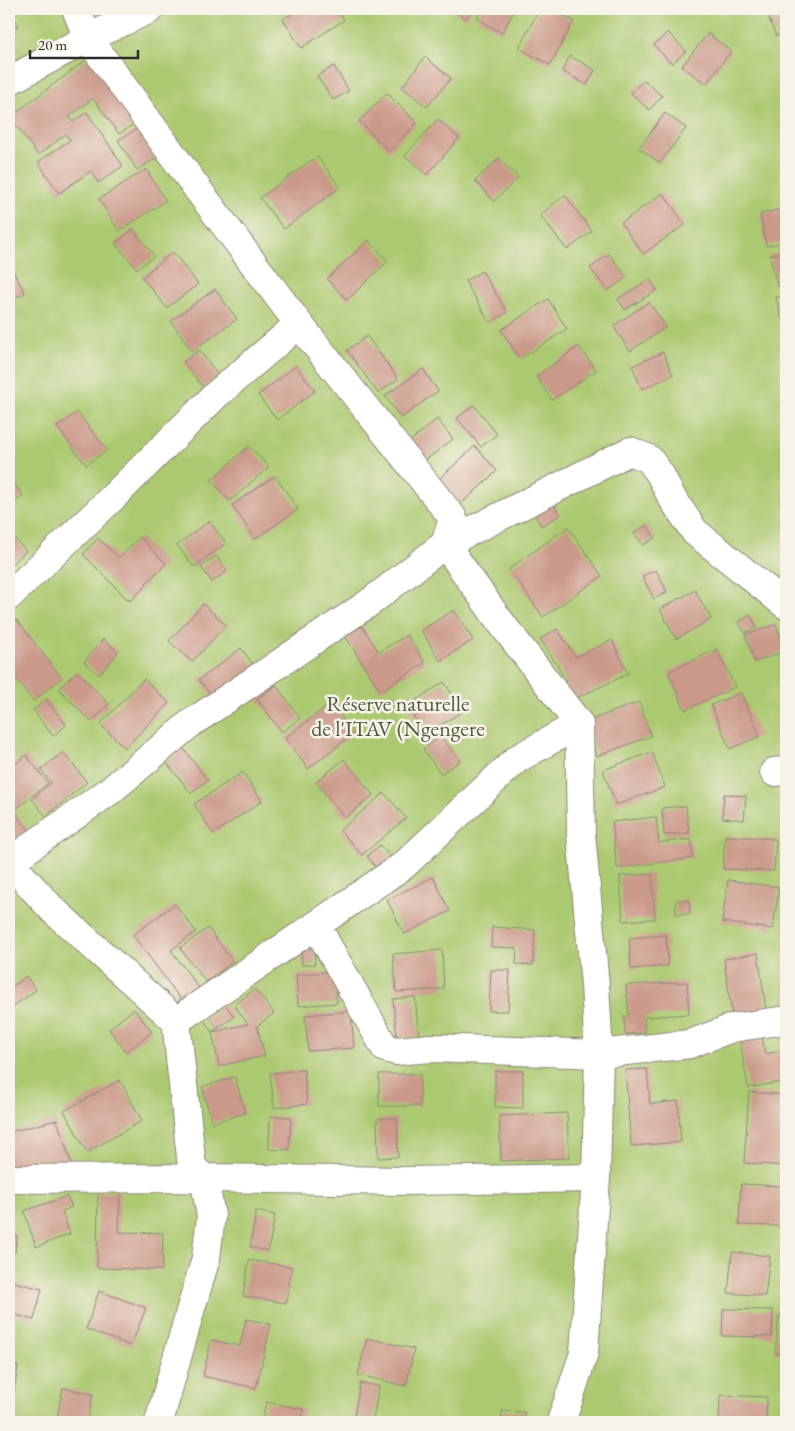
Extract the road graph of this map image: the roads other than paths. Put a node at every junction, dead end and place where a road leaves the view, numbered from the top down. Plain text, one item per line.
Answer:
1 (76, 9) edge
2 (150, 9) edge
3 (88, 38) junction
4 (9, 81) edge
5 (298, 324) junction
6 (445, 544) junction
7 (9, 596) edge
8 (786, 605) edge
9 (579, 724) junction
10 (9, 862) edge
11 (316, 925) junction
12 (786, 1020) edge
13 (176, 1021) junction
14 (599, 1054) junction
15 (204, 1178) junction
16 (596, 1178) junction
17 (9, 1179) edge
18 (159, 1422) edge
19 (561, 1422) edge

1 - 3 street
2 - 3 street
3 - 4 street
3 - 5 street
5 - 6 street
5 - 7 street
6 - 8 street
6 - 9 street
6 - 10 street
9 - 11 street
9 - 14 street
10 - 13 street
11 - 13 street
11 - 14 street
12 - 14 street
13 - 15 street
14 - 16 street
15 - 16 street
15 - 17 street
15 - 18 street
16 - 19 street

